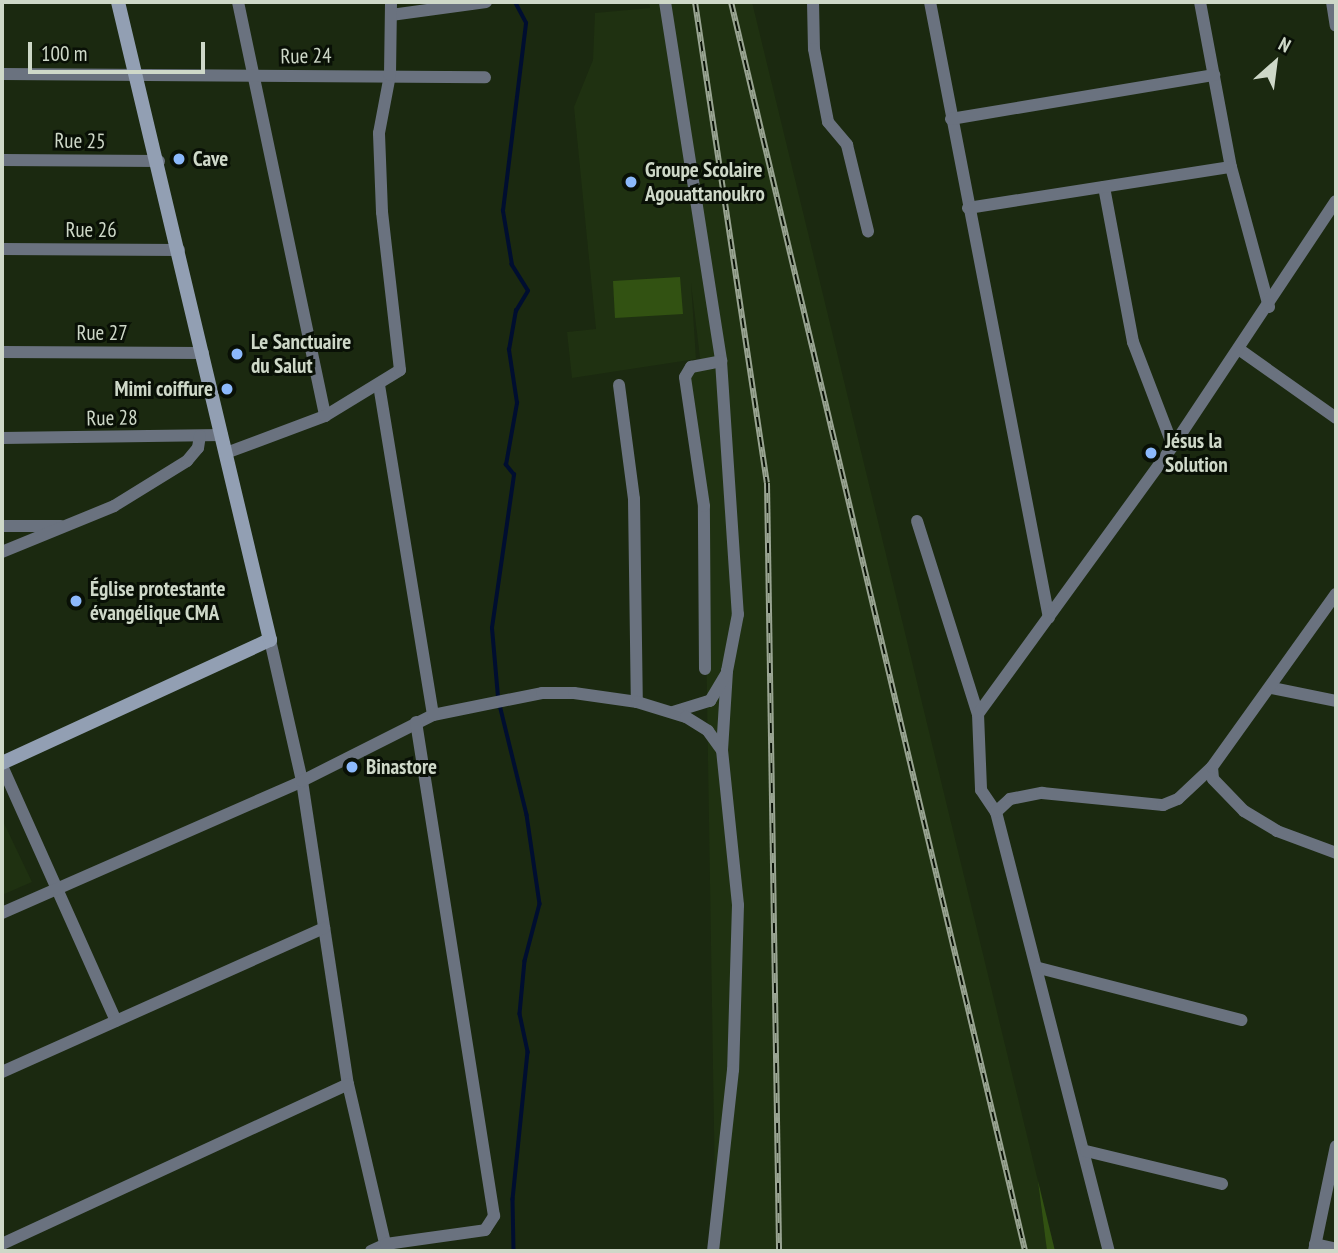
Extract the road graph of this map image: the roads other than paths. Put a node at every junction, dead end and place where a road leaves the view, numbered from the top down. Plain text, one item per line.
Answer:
1 (118, 2) edge
2 (238, 2) edge
3 (486, 2) edge
4 (665, 2) edge
5 (813, 2) edge
6 (930, 2) edge
7 (1200, 2) edge
8 (1332, 2) edge
9 (391, 8) edge
10 (1336, 26) edge
11 (2, 74) edge
12 (390, 75) junction
13 (1214, 75) junction
14 (256, 76) junction
15 (136, 77) junction
16 (485, 77) dead end
17 (951, 119) junction
18 (2, 160) edge
19 (159, 161) junction
20 (1231, 166) junction
21 (1104, 187) junction
22 (1336, 201) edge
23 (968, 208) junction
24 (868, 231) dead end
25 (2, 249) edge
26 (179, 250) junction
27 (1269, 307) junction
28 (1240, 350) junction
29 (2, 352) edge
30 (203, 353) junction
31 (721, 361) junction
32 (379, 385) junction
33 (619, 386) dead end
34 (325, 416) junction
35 (1336, 418) edge
36 (222, 435) junction
37 (200, 436) junction
38 (2, 438) edge
39 (1173, 446) junction
40 (226, 453) junction
41 (917, 521) dead end
42 (2, 526) edge
43 (67, 526) junction
44 (2, 552) edge
45 (1336, 594) edge
46 (1049, 618) junction
47 (270, 640) junction
48 (705, 669) dead end
49 (727, 671) junction
50 (1272, 688) junction
51 (1336, 701) edge
52 (637, 702) junction
53 (671, 712) junction
54 (978, 714) junction
55 (433, 715) junction
56 (416, 722) junction
57 (722, 750) junction
58 (2, 764) edge
59 (1212, 767) junction
60 (302, 781) junction
61 (996, 812) junction
62 (1336, 853) edge
63 (54, 886) junction
64 (2, 913) edge
65 (324, 928) junction
66 (1039, 968) junction
67 (1241, 1020) dead end
68 (116, 1021) junction
69 (2, 1072) edge
70 (348, 1084) junction
71 (1336, 1146) edge
72 (1086, 1151) junction
73 (1222, 1184) dead end
74 (2, 1244) edge
75 (386, 1248) edge
76 (1315, 1248) edge
77 (1336, 1249) edge
78 (371, 1251) edge
79 (713, 1251) edge
80 (1109, 1251) edge

1 - 15 street
2 - 14 street
3 - 9 street
4 - 31 street
5 - 24 street
6 - 17 street
7 - 13 street
8 - 10 street
9 - 12 street
11 - 15 street, Rue 24
12 - 14 street, Rue 24
12 - 16 street, Rue 24
12 - 32 street
13 - 17 street
13 - 20 street
14 - 15 street, Rue 24
14 - 34 street
15 - 19 street
17 - 23 street
18 - 19 street, Rue 25
19 - 26 street
20 - 21 street
20 - 27 street
21 - 23 street
21 - 39 street
22 - 27 street
23 - 46 street
25 - 26 street, Rue 26
26 - 30 street
27 - 28 street
28 - 35 street
28 - 39 street
29 - 30 street, Rue 27
30 - 36 street
31 - 48 street
31 - 49 street
32 - 34 street
32 - 55 street
33 - 52 street
34 - 40 street
36 - 37 street, Rue 28
36 - 40 street
37 - 38 street, Rue 28
37 - 43 street
39 - 46 street
40 - 47 street
41 - 54 street
42 - 43 street
43 - 44 street
45 - 50 street
46 - 54 street
47 - 58 street
47 - 60 street
49 - 53 street
49 - 57 street
50 - 51 street
50 - 59 street
52 - 53 street
52 - 55 street
53 - 57 street
54 - 61 street
55 - 56 street
56 - 60 street
56 - 75 street
57 - 79 street
58 - 63 street
59 - 61 street
59 - 62 street
60 - 63 street
60 - 65 street
61 - 66 street
63 - 64 street
63 - 68 street
65 - 68 street
65 - 70 street
66 - 67 street
66 - 72 street
68 - 69 street
70 - 74 street
70 - 75 street
71 - 76 street
72 - 73 street
72 - 80 street
75 - 78 street
76 - 77 street

